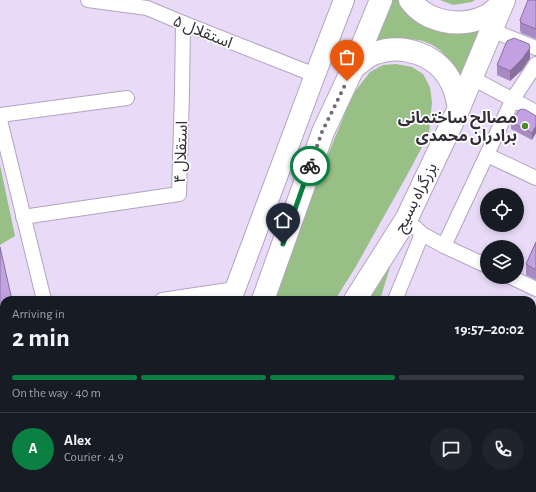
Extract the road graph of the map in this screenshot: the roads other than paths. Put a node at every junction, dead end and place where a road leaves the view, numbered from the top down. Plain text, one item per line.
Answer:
1 (88, 0) edge
2 (344, 0) edge
3 (380, 0) edge
4 (410, 0) edge
5 (502, 2) edge
6 (148, 4) edge
7 (183, 23) junction
8 (491, 30) junction
9 (536, 48) edge
10 (536, 64) edge
11 (353, 68) junction
12 (315, 75) junction
13 (472, 78) junction
14 (127, 98) dead end
15 (513, 99) junction
16 (459, 108) junction
17 (536, 112) edge
18 (0, 115) edge
19 (0, 120) edge
20 (487, 155) junction
21 (536, 178) edge
22 (23, 217) junction
23 (407, 218) junction
24 (422, 234) junction
25 (444, 246) junction
26 (480, 263) edge
27 (524, 283) edge
28 (536, 289) edge
29 (233, 295) edge
30 (43, 296) edge
31 (219, 296) edge
32 (264, 296) edge
33 (358, 296) edge
34 (397, 296) edge

1 - 6 street, استقلال ۵
2 - 12 main road
3 - 11 highway
4 - 5 highway
5 - 8 highway, بزرگراه بسیج
6 - 7 street, استقلال ۵
7 - 12 street, استقلال ۵
7 - 22 street, استقلال ۴
8 - 9 street
8 - 13 highway, بزرگراه بسیج
10 - 15 street
11 - 16 highway
11 - 32 highway
12 - 29 main road
13 - 15 street
13 - 16 highway, بزرگراه بسیج
14 - 18 street
15 - 17 street
15 - 20 street
16 - 23 highway, بزرگراه بسیج
19 - 22 street
20 - 21 street
20 - 25 street
22 - 30 street
23 - 24 street
23 - 33 highway, بزرگراه بسیج
24 - 25 street
24 - 34 street
25 - 26 street
27 - 28 street
29 - 31 street

